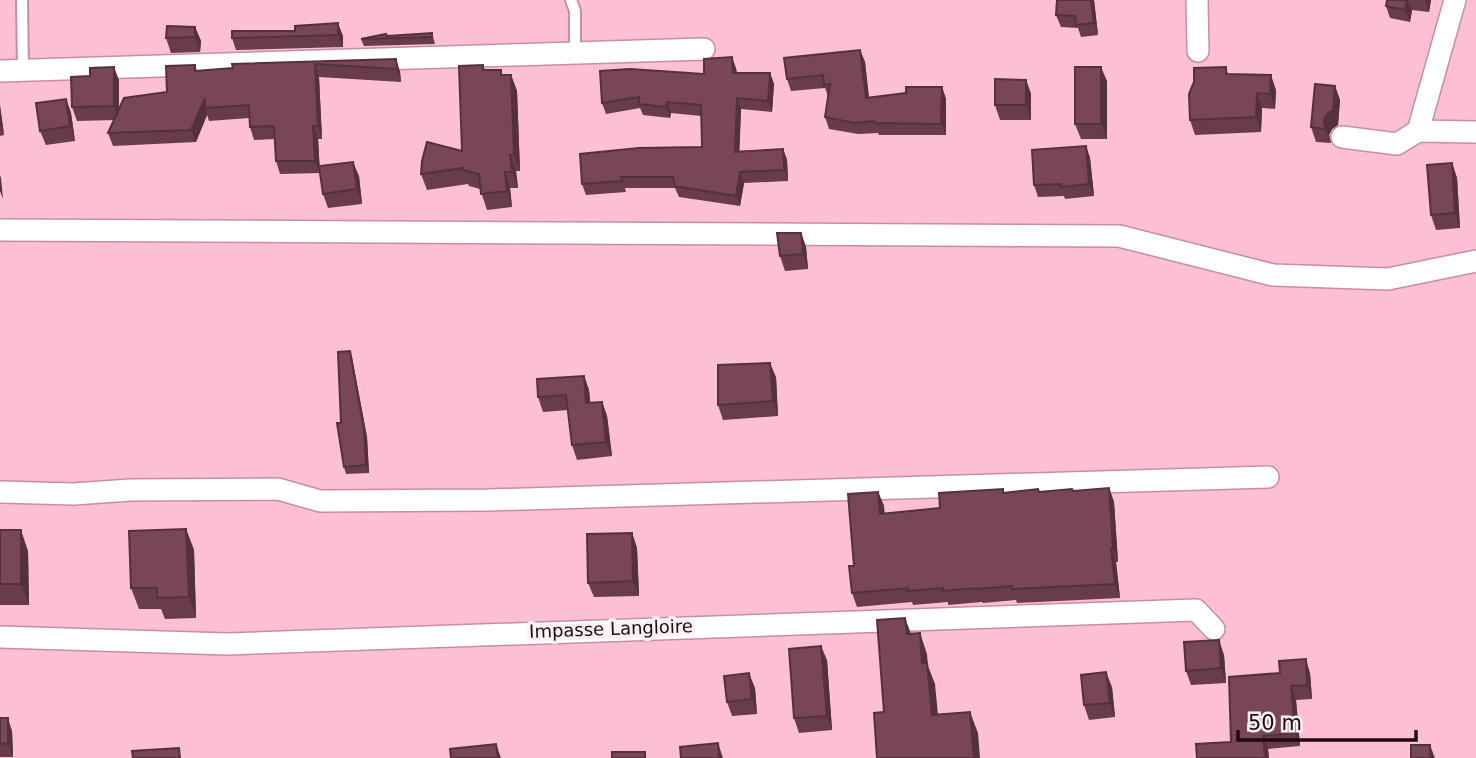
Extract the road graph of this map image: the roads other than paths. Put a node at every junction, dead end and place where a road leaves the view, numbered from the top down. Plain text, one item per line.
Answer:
1 (22, 0) edge
2 (570, 0) edge
3 (1197, 0) edge
4 (1455, 0) edge
5 (704, 49) dead end
6 (1199, 51) dead end
7 (575, 53) junction
8 (23, 70) junction
9 (0, 71) edge
10 (1418, 131) junction
11 (1476, 132) edge
12 (1342, 137) dead end
13 (0, 230) edge
14 (1476, 261) edge
15 (1268, 477) dead end
16 (0, 492) edge
17 (1214, 629) dead end
18 (0, 637) edge

1 - 8 lane
2 - 7 lane
3 - 6 street
4 - 10 street
5 - 7 street
7 - 8 street
8 - 9 street
10 - 11 street
10 - 12 street
13 - 14 street
15 - 16 street
17 - 18 street, Impasse Langloire

